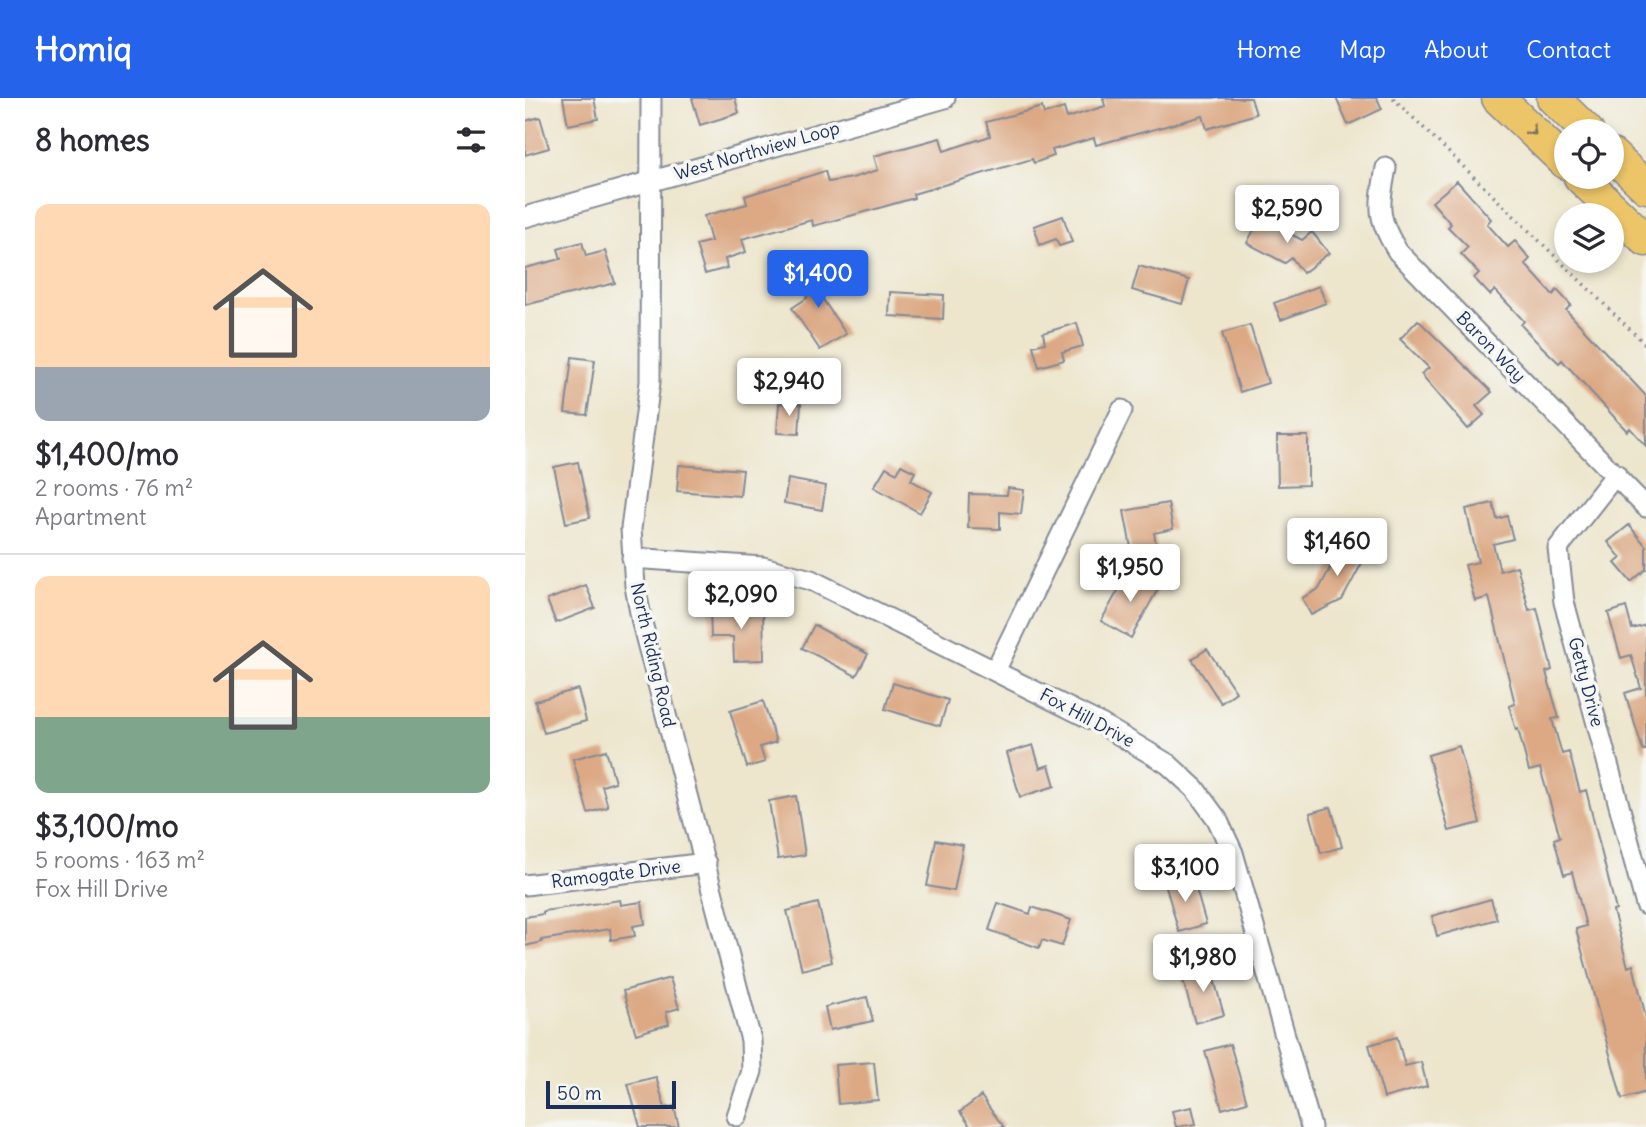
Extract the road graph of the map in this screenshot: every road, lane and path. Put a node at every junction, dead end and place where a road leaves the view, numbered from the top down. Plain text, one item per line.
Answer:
1 (650, 98) edge
2 (945, 98) edge
3 (1393, 98) edge
4 (1498, 98) edge
5 (1553, 98) edge
6 (1575, 119) edge
7 (1554, 152) edge
8 (1624, 166) edge
9 (1385, 168) dead end
10 (651, 180) junction
11 (1646, 187) edge
12 (1593, 189) edge
13 (525, 217) edge
14 (1646, 240) edge
15 (1646, 345) edge
16 (1122, 410) dead end
17 (1616, 474) junction
18 (1646, 507) edge
19 (632, 558) junction
20 (995, 671) junction
21 (706, 863) junction
22 (525, 884) edge
23 (1646, 905) edge
24 (737, 1116) dead end
25 (1311, 1127) edge

1 - 10 street, North Riding Road
2 - 10 street, West Northview Loop
3 - 15 path
4 -> 7 highway
5 - 6 highway
8 - 11 highway
9 - 17 street, Baron Way
10 - 13 street, West Northview Loop
10 - 19 street, North Riding Road
12 - 14 highway
16 - 20 street
17 - 18 street, Baron Way
17 - 23 street, Getty Drive
19 - 20 street, Fox Hill Drive
19 - 21 street, North Riding Road
20 - 25 street, Fox Hill Drive
21 - 22 street, Ramogate Drive
21 - 24 street, North Riding Road

